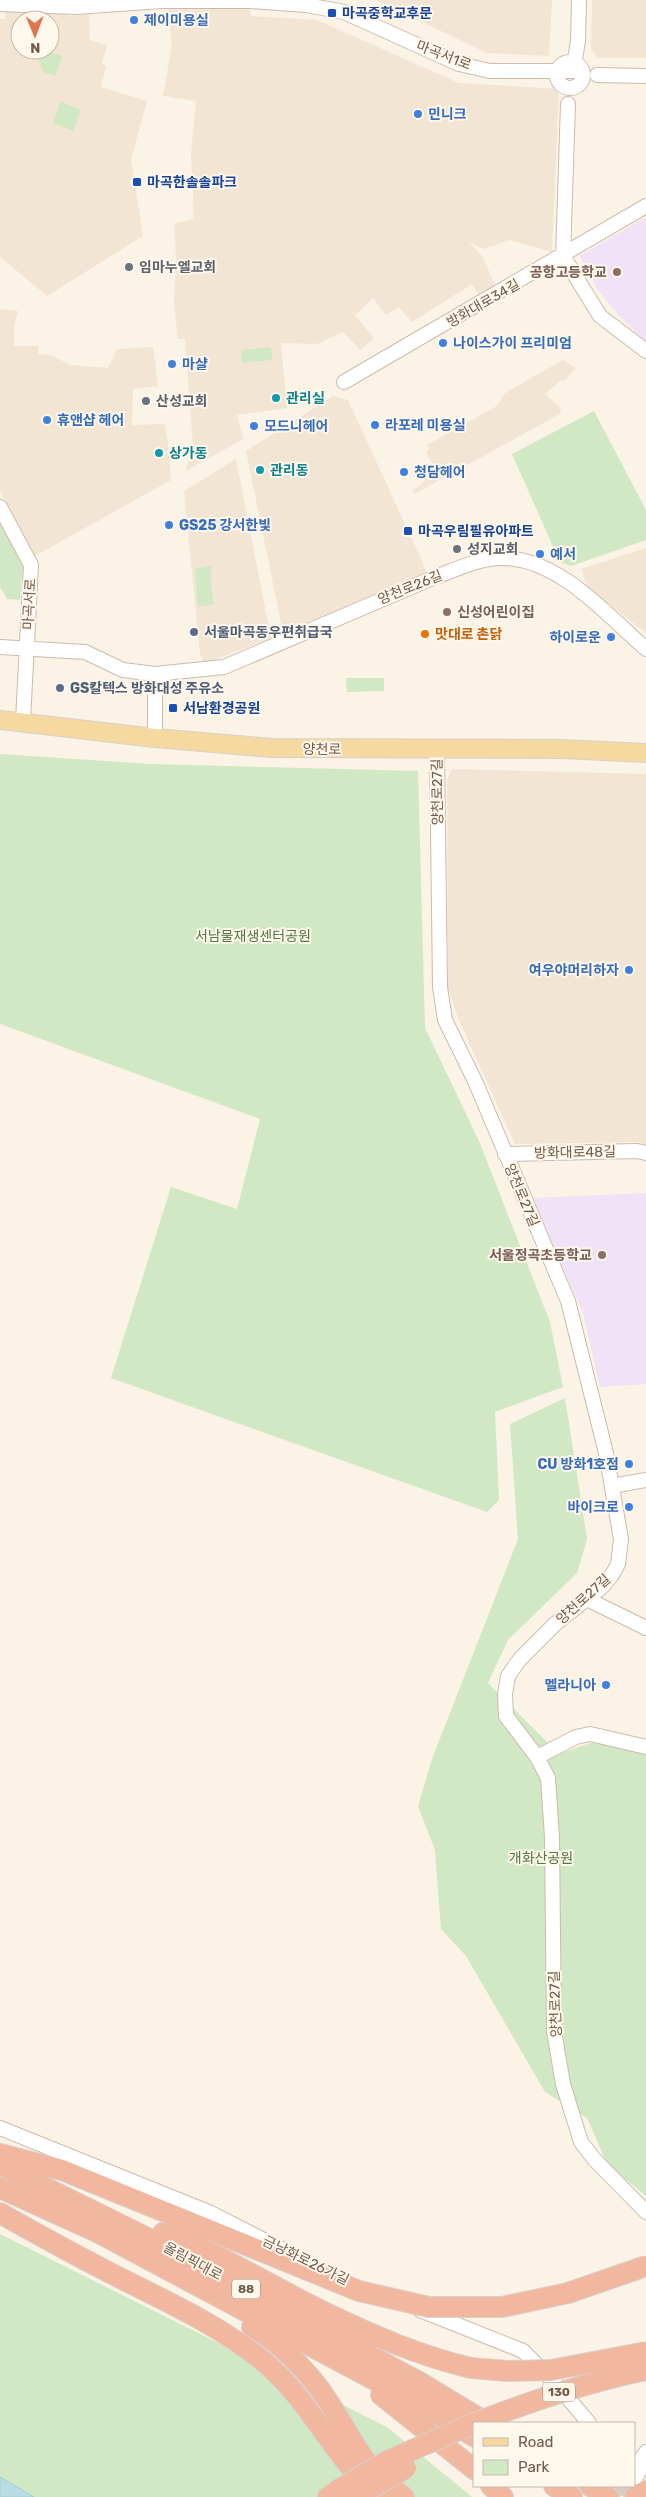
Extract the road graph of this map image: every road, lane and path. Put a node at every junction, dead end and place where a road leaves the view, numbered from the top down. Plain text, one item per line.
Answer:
1 (578, 0) edge
2 (250, 1) edge
3 (0, 4) edge
4 (597, 75) dead end
5 (646, 76) edge
6 (568, 104) dead end
7 (646, 206) edge
8 (563, 256) junction
9 (646, 351) edge
10 (344, 382) dead end
11 (0, 507) edge
12 (0, 647) edge
13 (26, 649) junction
14 (646, 649) edge
15 (155, 674) junction
16 (0, 720) edge
17 (23, 722) junction
18 (155, 738) junction
19 (437, 750) junction
20 (646, 753) edge
21 (646, 1153) edge
22 (505, 1154) junction
23 (646, 1480) edge
24 (612, 1486) junction
25 (587, 1599) junction
26 (646, 1628) edge
27 (646, 1746) edge
28 (537, 1757) junction
29 (0, 2128) edge
30 (0, 2154) edge
31 (0, 2166) edge
32 (0, 2188) edge
33 (79, 2203) junction
34 (646, 2212) edge
35 (0, 2213) edge
36 (99, 2233) junction
37 (646, 2266) edge
38 (292, 2336) junction
39 (646, 2352) edge
40 (646, 2370) edge
41 (646, 2383) edge
42 (478, 2422) edge
43 (485, 2422) edge
44 (512, 2422) edge
45 (588, 2422) edge
46 (473, 2424) edge
47 (473, 2436) edge
48 (473, 2438) edge
49 (641, 2456) edge
50 (473, 2468) edge
51 (492, 2487) edge
52 (556, 2487) edge
53 (592, 2487) edge
54 (639, 2488) edge
55 (328, 2497) edge
56 (356, 2497) edge
57 (379, 2497) edge
58 (404, 2497) edge
59 (503, 2497) edge
60 (572, 2497) edge
61 (608, 2497) edge

1 - 2 street, 마곡서1로
2 - 3 street, 마곡서1로
4 - 5 street
6 - 8 street
7 - 8 street, 방화대로34길
8 - 9 street
8 - 10 street, 방화대로34길
11 - 13 street, 마곡서로
12 - 13 street, 마곡서로
13 - 15 street, 마곡서로
13 - 17 street, 마곡서로
14 - 15 street, 양천로26길
15 - 18 street
16 - 17 main road, 양천로
17 - 18 main road, 양천로
18 - 19 main road, 양천로
19 - 20 main road, 양천로
19 - 22 street, 양천로27길
21 - 22 street, 방화대로48길
22 - 24 street, 양천로27길
23 - 24 street
24 - 25 street, 양천로27길
25 - 26 street
25 - 28 street, 양천로27길
27 - 28 street
28 - 34 street, 양천로27길
29 - 45 street, 금낭화로26가길
30 - 37 highway, bridge
31 - 33 highway, 올림픽대로 / 88
32 - 36 highway, 올림픽대로 / 88
33 - 39 highway, bridge
33 - 43 highway, 올림픽대로 / 88
35 - 57 highway, bridge
36 - 38 highway, 올림픽대로 / 88
36 - 58 highway
38 - 47 highway, 올림픽대로 / 88
38 - 50 highway
40 - 42 highway, 130, bridge
41 - 44 highway, 130
46 - 55 highway, 130, bridge
48 - 56 highway, bridge
49 - 54 street
51 - 59 highway
52 - 60 highway
53 - 61 highway

